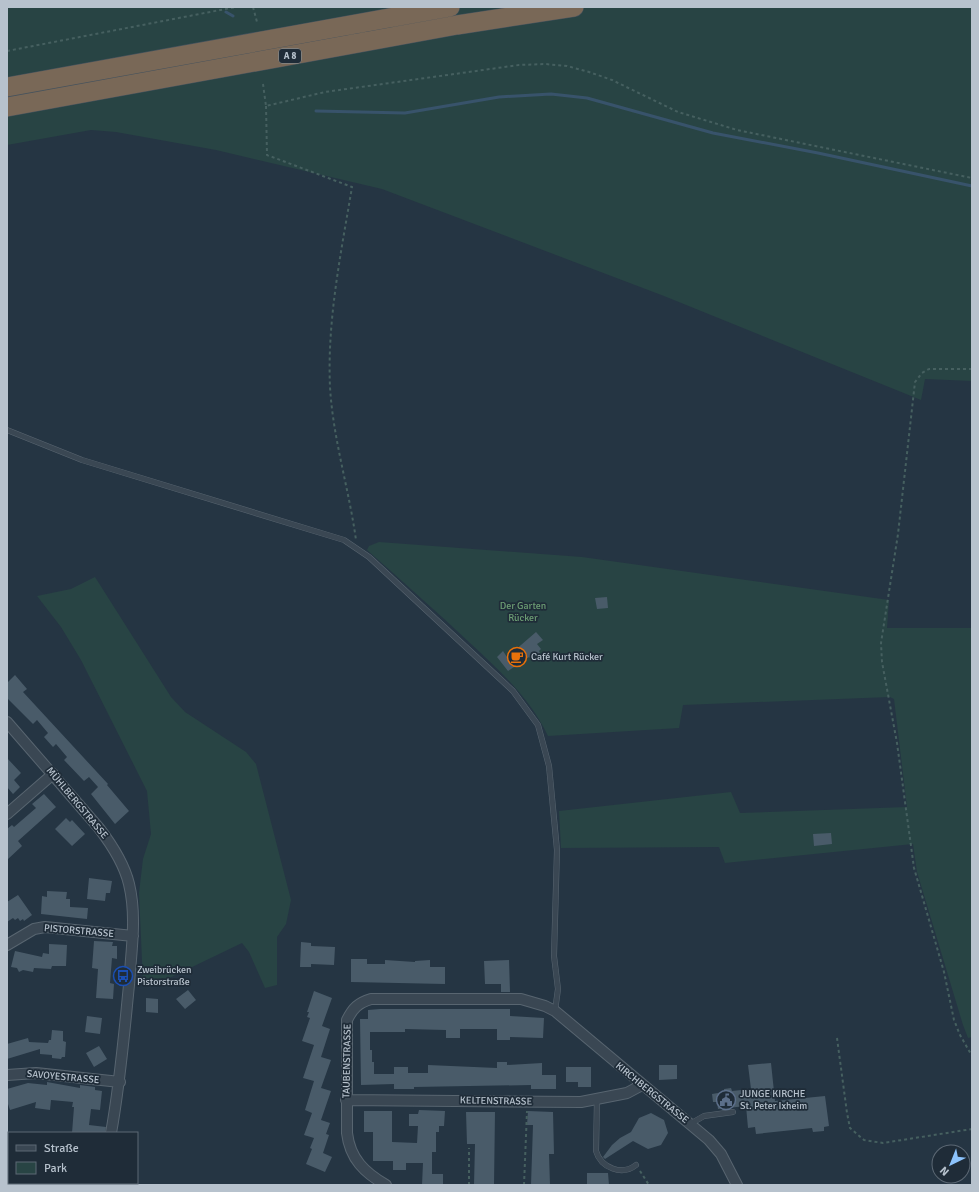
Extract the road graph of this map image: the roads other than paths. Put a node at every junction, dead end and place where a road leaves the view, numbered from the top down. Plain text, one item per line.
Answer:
1 (450, 7) edge
2 (574, 7) edge
3 (7, 87) edge
4 (7, 107) edge
5 (7, 430) edge
6 (7, 722) edge
7 (53, 774) junction
8 (7, 814) edge
9 (133, 936) junction
10 (7, 945) edge
11 (555, 1011) junction
12 (7, 1075) edge
13 (120, 1082) junction
14 (642, 1085) junction
15 (346, 1100) junction
16 (597, 1100) junction
17 (733, 1112) dead end
18 (690, 1124) junction
19 (111, 1132) edge
20 (636, 1165) road end
21 (386, 1185) edge
22 (737, 1185) edge

1 - 3 highway, A 8
2 - 4 highway, A 8
5 - 11 lane
6 - 7 street, MÜHLBERGSTRASSE
7 - 8 street
7 - 9 street, MÜHLBERGSTRASSE
9 - 10 street, PISTORSTRASSE
9 - 13 street, MÜHLBERGSTRASSE
11 - 14 street, KIRCHBERGSTRASSE
11 - 15 street, TAUBENSTRASSE
12 - 13 street, SAVOYESTRASSE
13 - 19 street, MÜHLBERGSTRASSE
14 - 16 street, KELTENSTRASSE
14 - 18 street, KIRCHBERGSTRASSE
15 - 16 street, KELTENSTRASSE
15 - 21 street, TAUBENSTRASSE
16 - 20 lane
17 - 18 lane
18 - 22 street, KIRCHBERGSTRASSE

